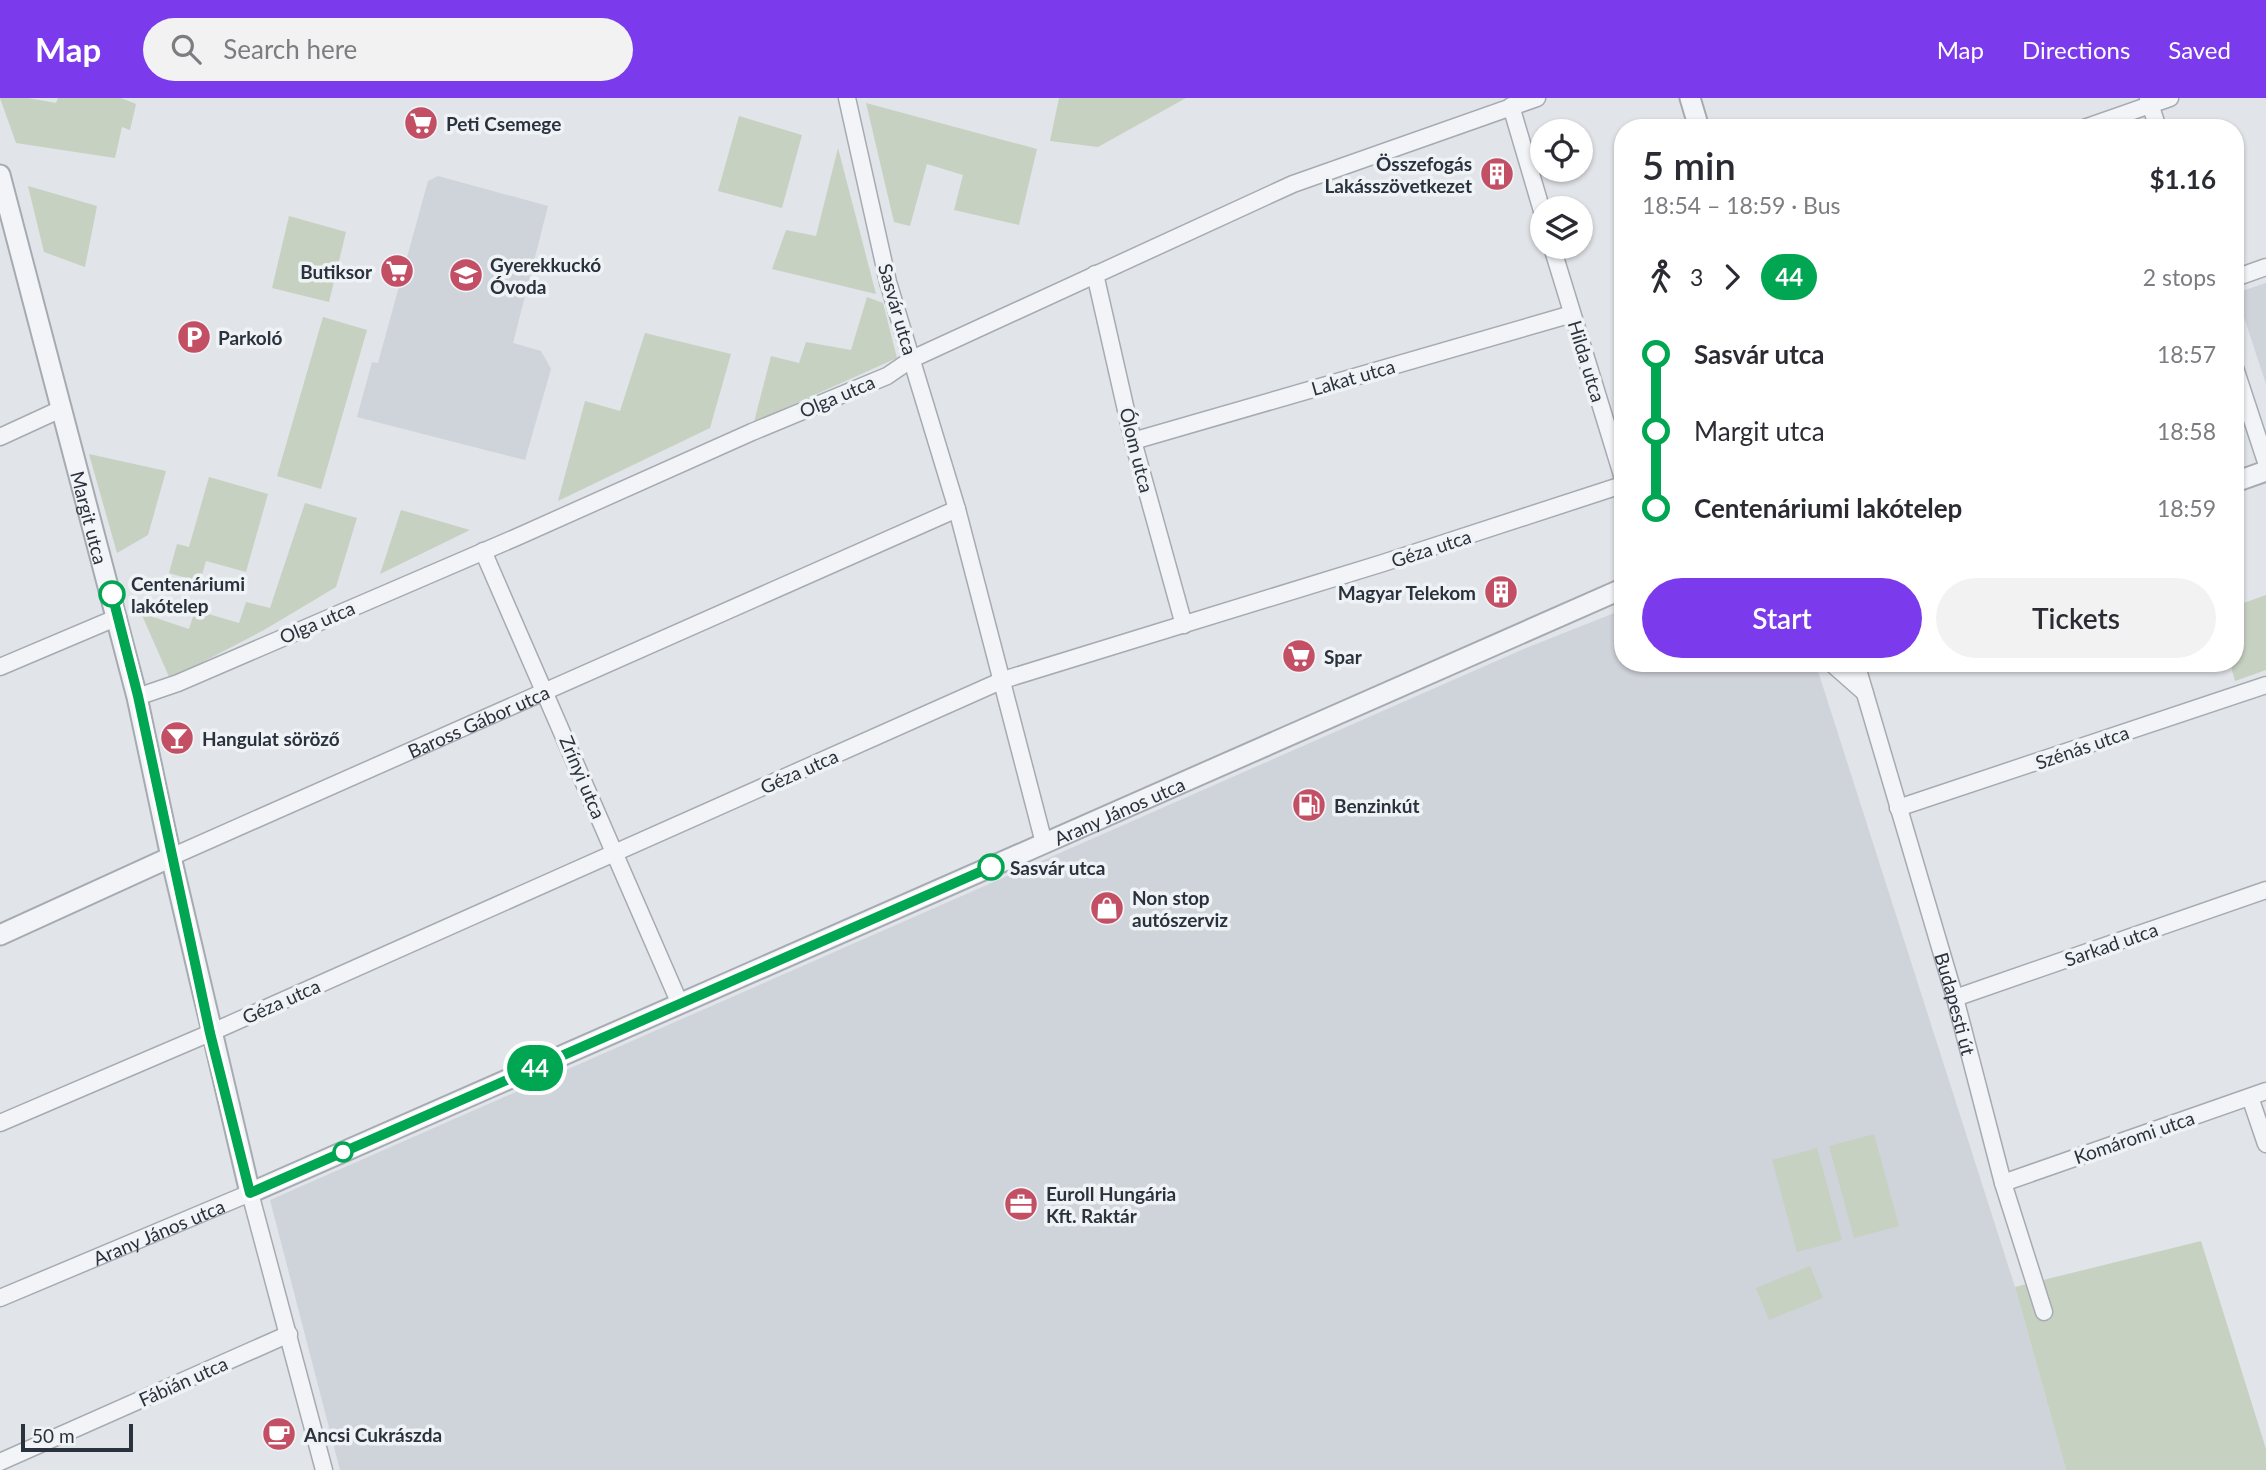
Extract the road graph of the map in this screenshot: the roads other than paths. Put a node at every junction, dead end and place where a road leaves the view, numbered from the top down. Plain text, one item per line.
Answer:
1 (847, 98) edge
2 (1537, 98) edge
3 (1690, 98) edge
4 (2170, 98) edge
5 (2149, 101) edge
6 (1511, 106) junction
7 (1696, 119) edge
8 (2106, 119) edge
9 (2155, 119) edge
10 (0, 175) edge
11 (1538, 196) edge
12 (5, 215) edge
13 (1556, 259) edge
14 (2266, 267) edge
15 (1095, 274) junction
16 (2244, 275) edge
17 (1572, 314) junction
18 (912, 359) junction
19 (2244, 395) edge
20 (61, 409) junction
21 (0, 437) edge
22 (1133, 441) junction
23 (1614, 449) edge
24 (2266, 462) edge
25 (2266, 471) edge
26 (2244, 479) edge
27 (1614, 488) edge
28 (957, 509) junction
29 (483, 551) junction
30 (1614, 592) edge
31 (118, 617) junction
32 (1184, 625) junction
33 (0, 667) edge
34 (1841, 672) edge
35 (1859, 672) edge
36 (1003, 680) junction
37 (2266, 685) edge
38 (546, 692) junction
39 (1866, 695) junction
40 (138, 696) junction
41 (1898, 808) junction
42 (1044, 843) junction
43 (615, 852) junction
44 (171, 857) junction
45 (2266, 890) edge
46 (0, 935) edge
47 (1955, 998) junction
48 (680, 1004) junction
49 (210, 1033) junction
50 (2266, 1091) edge
51 (2250, 1097) junction
52 (0, 1123) edge
53 (2266, 1144) edge
54 (2003, 1183) junction
55 (250, 1193) junction
56 (0, 1298) edge
57 (2044, 1312) dead end
58 (289, 1334) junction
59 (0, 1462) edge
60 (324, 1470) edge

1 - 18 street, Sasvár utca
2 - 6 street, Olga utca
3 - 7 street
4 - 5 street
5 - 8 street
5 - 9 street
6 - 11 street
6 - 15 street, Olga utca
10 - 12 street, Margit utca
12 - 20 street, Margit utca
13 - 17 street, Hilda utca
14 - 16 street
15 - 18 street, Olga utca
15 - 22 street, Ólom utca
17 - 22 street, Lakat utca
17 - 23 street, Hilda utca
18 - 28 street, Sasvár utca
18 - 29 street, Olga utca
19 - 24 street
20 - 21 street
20 - 31 street, Margit utca
22 - 32 street, Ólom utca
25 - 26 street
27 - 32 street, Géza utca
28 - 36 street, Sasvár utca
28 - 38 street, Baross Gábor utca
29 - 38 street, Zrínyi utca
29 - 40 street, Olga utca
30 - 42 street, Arany János utca
31 - 33 street
31 - 40 street, Margit utca
32 - 36 street, Géza utca
34 - 39 street
35 - 39 street, Budapesti út
36 - 42 street, Sasvár utca
36 - 43 street, Géza utca
37 - 41 street, Szénás utca
38 - 43 street, Zrínyi utca
38 - 44 street, Baross Gábor utca
39 - 41 street, Budapesti út
40 - 44 street, Margit utca
41 - 47 street, Budapesti út
42 - 48 street, Arany János utca
43 - 48 street, Zrínyi utca
43 - 49 street, Géza utca
44 - 46 street, Baross Gábor utca
44 - 49 street, Margit utca
45 - 47 street, Sarkad utca
47 - 54 street, Budapesti út
48 - 55 street, Arany János utca
49 - 52 street, Géza utca
49 - 55 street, Margit utca
50 - 51 street, Komáromi utca
51 - 53 street
51 - 54 street, Komáromi utca
54 - 57 street, Budapesti út
55 - 56 street, Arany János utca
55 - 58 street, Margit utca
58 - 59 street, Fábián utca
58 - 60 street, Margit utca

